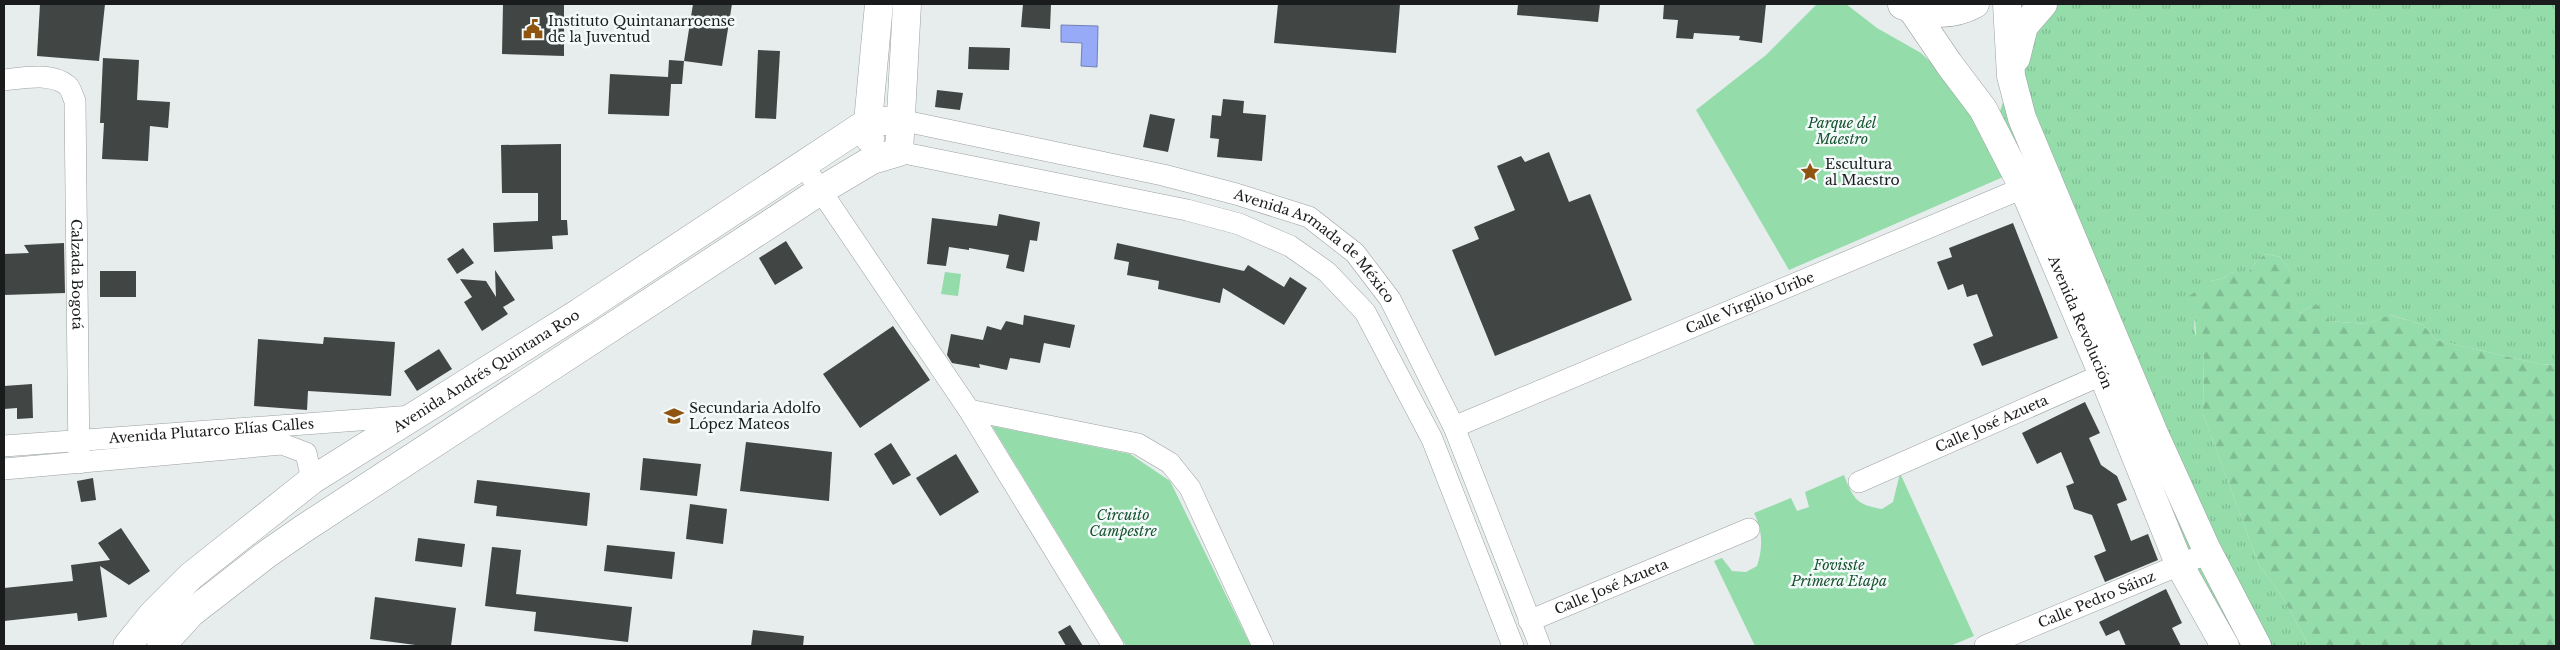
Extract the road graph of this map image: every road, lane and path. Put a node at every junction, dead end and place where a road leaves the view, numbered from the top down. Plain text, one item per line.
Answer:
1 (879, 4) edge
2 (907, 4) edge
3 (1975, 4) edge
4 (2007, 4) edge
5 (2044, 4) edge
6 (1906, 7) edge
7 (2012, 76) junction
8 (4, 80) edge
9 (900, 120) junction
10 (868, 122) junction
11 (898, 152) junction
12 (872, 160) junction
13 (804, 166) junction
14 (2035, 183) junction
15 (820, 192) junction
16 (2114, 370) junction
17 (969, 410) junction
18 (418, 415) junction
19 (1454, 427) junction
20 (281, 435) junction
21 (80, 442) junction
22 (4, 446) edge
23 (79, 463) junction
24 (4, 469) edge
25 (312, 480) junction
26 (1859, 482) dead end
27 (282, 504) junction
28 (1749, 529) dead end
29 (303, 530) junction
30 (2208, 553) junction
31 (2180, 566) junction
32 (1529, 621) junction
33 (127, 646) edge
34 (162, 646) edge
35 (1113, 646) edge
36 (1263, 646) edge
37 (1513, 646) edge
38 (1540, 646) edge
39 (1985, 646) edge
40 (2226, 646) edge
41 (2257, 646) edge

1 - 10 main road
2 - 9 main road
3 - 6 main road
4 - 7 main road, Avenida Revolución
5 - 7 main road
6 - 14 main road, Avenida Revolución
7 - 14 main road, Avenida Revolución
8 - 21 street, Calzada Bogotá
9 - 10 main road, Avenida Armada de México
9 - 11 main road
9 - 19 street, Avenida Armada de México
10 - 12 main road
10 - 13 main road, Avenida Andrés Quintana Roo
11 - 12 main road
11 - 37 street, Avenida Armada de México
12 - 15 main road
13 - 15 street
13 - 18 main road, Avenida Andrés Quintana Roo
14 - 16 main road, Avenida Revolución
14 - 19 street, Calle Virgilio Uribe
15 - 17 street
15 - 29 main road
16 - 26 street, Calle José Azueta
16 - 30 main road, Avenida Revolución
16 - 31 main road, Avenida Revolución
17 - 35 street
17 - 36 street
18 - 20 street, Avenida Plutarco Elías Calles
18 - 25 main road, Avenida Andrés Quintana Roo
19 - 32 street, Avenida Armada de México
20 - 21 street, Avenida Plutarco Elías Calles
20 - 23 street, Avenida Plutarco Elías Calles
20 - 25 street, Avenida Plutarco Elías Calles
21 - 22 street, Avenida Plutarco Elías Calles
21 - 23 street, Calzada Bogotá
23 - 24 street, Avenida Plutarco Elías Calles
25 - 27 main road, Avenida Andrés Quintana Roo
27 - 29 main road
27 - 33 main road, Avenida Andrés Quintana Roo
28 - 32 street, Calle José Azueta
29 - 34 main road
30 - 31 street, Calle Pedro Sáinz
30 - 41 main road, Avenida Revolución
31 - 39 street, Calle Pedro Sáinz
31 - 40 main road, Avenida Revolución
32 - 38 street, Avenida Armada de México

